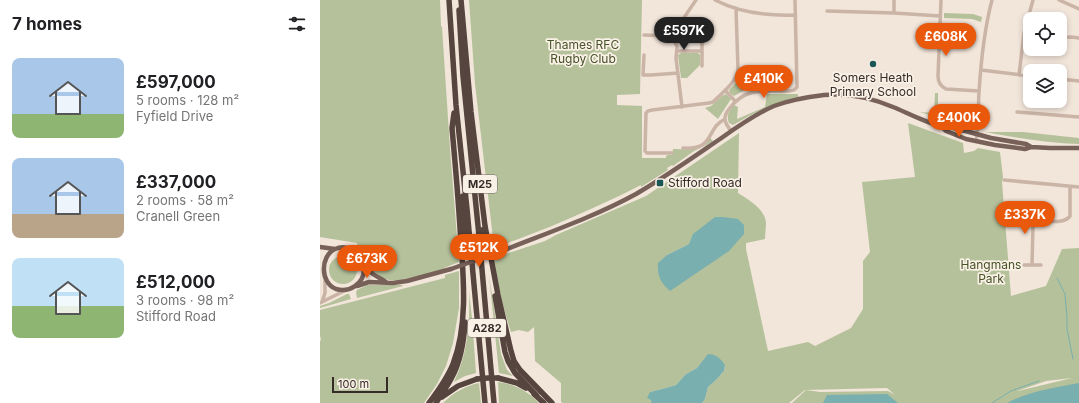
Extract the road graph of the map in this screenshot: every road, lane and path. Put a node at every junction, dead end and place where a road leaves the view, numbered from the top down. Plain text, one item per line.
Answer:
1 (449, 0) edge
2 (460, 0) edge
3 (696, 0) edge
4 (715, 0) edge
5 (795, 0) edge
6 (894, 0) edge
7 (941, 0) edge
8 (992, 0) edge
9 (1033, 0) edge
10 (1059, 0) edge
11 (736, 8) junction
12 (1079, 9) edge
13 (827, 11) dead end
14 (1030, 12) edge
15 (894, 13) junction
16 (795, 15) junction
17 (940, 16) junction
18 (679, 25) dead end
19 (644, 35) dead end
20 (702, 37) dead end
21 (1067, 37) edge
22 (1079, 38) edge
23 (1023, 41) edge
24 (677, 51) junction
25 (702, 51) junction
26 (644, 56) dead end
27 (702, 66) dead end
28 (981, 70) junction
29 (678, 73) junction
30 (1019, 75) junction
31 (1023, 75) edge
32 (1067, 80) edge
33 (1079, 81) edge
34 (725, 90) junction
35 (979, 91) junction
36 (735, 101) junction
37 (456, 105) junction
38 (682, 107) junction
39 (1018, 112) dead end
40 (1079, 117) edge
41 (725, 119) junction
42 (942, 126) junction
43 (731, 131) junction
44 (977, 135) junction
45 (976, 141) junction
46 (1031, 147) junction
47 (683, 148) dead end
48 (1079, 148) edge
49 (672, 153) dead end
50 (461, 160) junction
51 (1004, 180) dead end
52 (1070, 187) junction
53 (1079, 187) edge
54 (476, 204) junction
55 (320, 247) edge
56 (335, 249) junction
57 (362, 260) junction
58 (1024, 265) dead end
59 (1032, 265) junction
60 (1041, 265) dead end
61 (320, 268) edge
62 (325, 281) junction
63 (386, 282) junction
64 (483, 285) joint
65 (355, 286) junction
66 (346, 290) junction
67 (321, 303) edge
68 (537, 396) junction
69 (543, 402) edge
70 (429, 403) edge
71 (436, 403) edge
72 (485, 403) edge
73 (494, 403) edge
74 (552, 403) edge

1 - 37 highway, M25
2 - 54 highway, M25
2 - 74 highway, M25
3 - 18 street
4 - 11 street
5 - 16 street
6 - 15 street
7 - 17 street
8 - 28 street
9 - 14 street
10 - 12 street
11 - 16 street
11 - 34 street
13 - 15 street
15 - 17 street
16 - 36 street
17 - 35 street
19 - 24 street
20 - 25 street
21 - 22 street
23 - 30 street
24 - 25 street
24 - 29 street
25 - 27 street
26 - 29 street
28 - 30 street
28 - 35 street
29 - 38 street
30 - 31 street
32 - 33 street
34 - 36 street
34 - 38 street
35 - 44 street
36 - 41 street
37 - 50 highway, M25
37 - 70 highway, M25
38 - 49 street
39 - 40 street
41 - 43 street
41 - 47 street
42 - 43 main road
42 - 44 main road
42 - 45 main road
43 - 63 main road, bridge
44 - 45 street
44 - 46 main road
45 - 46 main road
46 - 48 main road
50 - 71 highway, M25
50 - 72 highway, M25
51 - 52 street
52 - 53 street
52 - 59 street
54 - 64 highway, M25
54 - 68 highway, M25
55 - 56 main road
56 - 57 main road
56 - 61 main road
57 - 63 main road
57 - 65 main road
58 - 59 street
59 - 60 street
61 - 62 main road
62 - 66 main road
62 - 67 street
63 - 65 main road
64 - 73 highway, A282
65 - 66 main road
66 - 67 street
68 - 69 highway
68 - 71 highway, bridge

